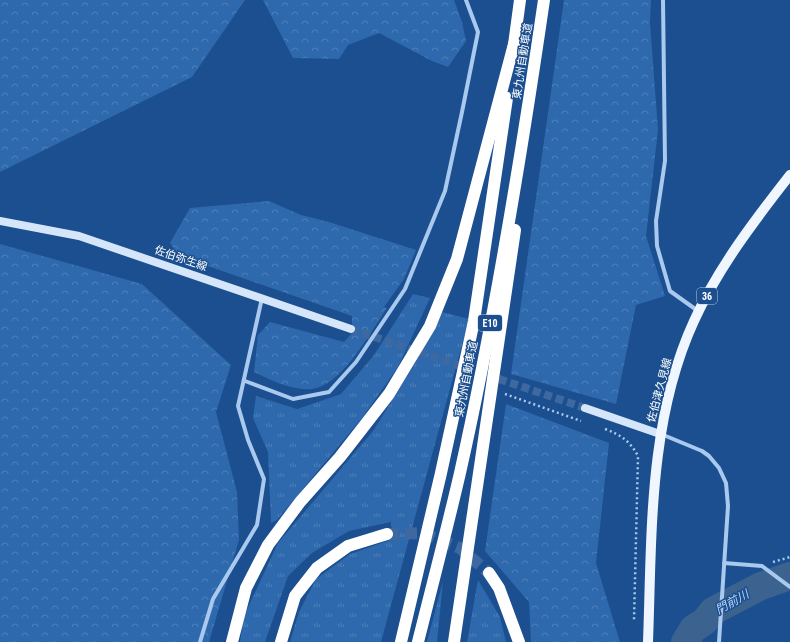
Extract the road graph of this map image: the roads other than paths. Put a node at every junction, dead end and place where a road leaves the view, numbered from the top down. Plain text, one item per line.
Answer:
1 (466, 0) edge
2 (520, 0) edge
3 (544, 0) edge
4 (663, 0) edge
5 (514, 44) junction
6 (533, 80) junction
7 (790, 175) edge
8 (0, 221) edge
9 (262, 298) junction
10 (699, 311) junction
11 (351, 328) tunnel mouth
12 (245, 381) junction
13 (585, 408) tunnel mouth
14 (660, 434) junction
15 (387, 534) tunnel mouth
16 (724, 564) junction
17 (489, 573) tunnel mouth
18 (790, 587) edge
19 (200, 642) edge
20 (232, 642) edge
21 (281, 642) edge
22 (401, 642) edge
23 (418, 642) edge
24 (454, 642) edge
25 (519, 642) edge
26 (648, 642) edge
27 (719, 642) edge

1 - 12 street
2 - 5 highway, 東九州自動車道 / E10
3 - 6 highway, 東九州自動車道 / E10
4 - 10 street
5 - 20 highway
5 - 22 highway, 東九州自動車道 / E10
6 - 23 highway, 東九州自動車道 / E10
6 - 24 highway
7 - 10 main road, 佐伯津久見線 / 36
8 - 9 main road, 佐伯弥生線
9 - 11 main road, 佐伯弥生線
9 - 12 street
10 - 14 main road, 佐伯津久見線 / 36
12 - 19 street
13 - 14 main road
14 - 16 street
14 - 26 main road, 佐伯津久見線 / 36
15 - 21 highway
16 - 18 street
16 - 27 street
17 - 25 highway

